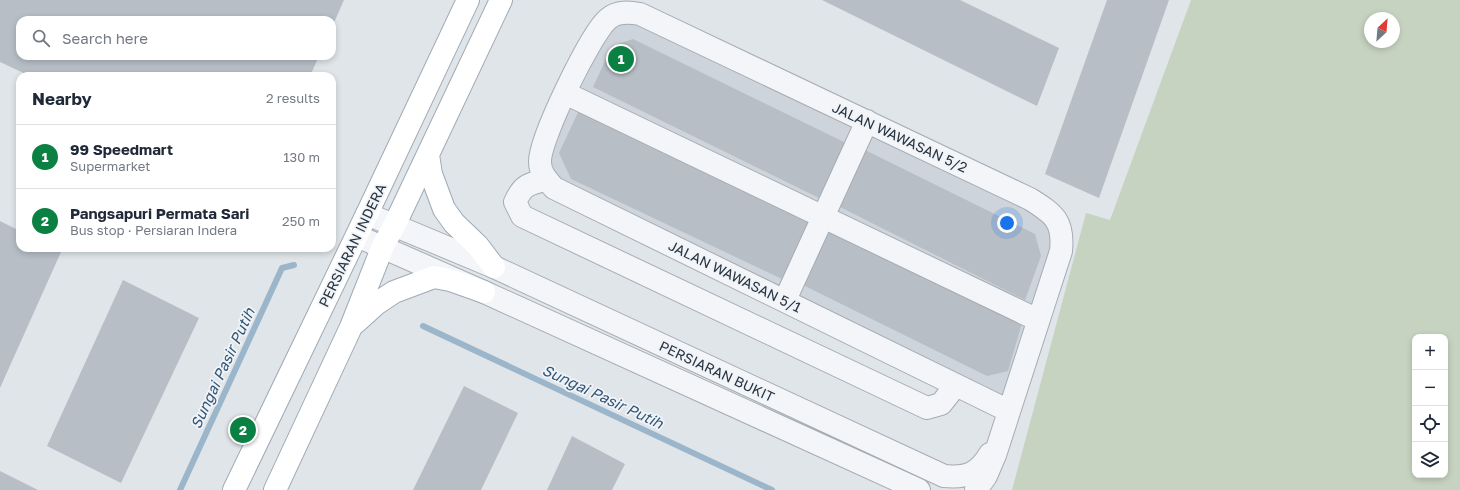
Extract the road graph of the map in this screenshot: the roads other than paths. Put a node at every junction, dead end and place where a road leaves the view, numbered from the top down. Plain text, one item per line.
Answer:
1 (468, 0) edge
2 (501, 0) edge
3 (565, 93) junction
4 (867, 121) junction
5 (428, 155) junction
6 (546, 180) junction
7 (367, 214) junction
8 (823, 217) junction
9 (396, 224) junction
10 (357, 236) junction
11 (383, 246) junction
12 (494, 267) junction
13 (484, 292) junction
14 (785, 300) junction
15 (1038, 320) junction
16 (351, 327) junction
17 (956, 385) junction
18 (1009, 411) junction
19 (1000, 438) junction
20 (234, 490) edge
21 (275, 490) edge
22 (919, 490) edge
23 (976, 490) edge

1 - 7 main road, PERSIARAN INDERA
2 - 5 main road, PERSIARAN INDERA
3 - 4 street, JALAN WAWASAN 5/2
3 - 6 street
3 - 8 street
4 - 8 street
4 - 15 street, JALAN WAWASAN 5/2
5 - 9 main road, PERSIARAN INDERA
5 - 12 main road
6 - 14 street, JALAN WAWASAN 5/1
6 - 17 street
7 - 9 street, PERSIARAN BUKIT
7 - 10 main road, PERSIARAN INDERA
8 - 14 street
8 - 15 street
9 - 11 main road, PERSIARAN INDERA
9 - 12 street, PERSIARAN BUKIT
10 - 11 street, PERSIARAN BUKIT
10 - 20 main road, PERSIARAN INDERA
11 - 13 street, PERSIARAN BUKIT
11 - 16 main road, PERSIARAN INDERA
12 - 19 street, PERSIARAN BUKIT
13 - 16 main road
13 - 22 street, PERSIARAN BUKIT
14 - 17 street, JALAN WAWASAN 5/1
15 - 18 street, JALAN WAWASAN 5/2
16 - 21 main road, PERSIARAN INDERA
17 - 18 street, JALAN WAWASAN 5/1
18 - 19 street, JALAN WAWASAN 5/2
19 - 23 street

